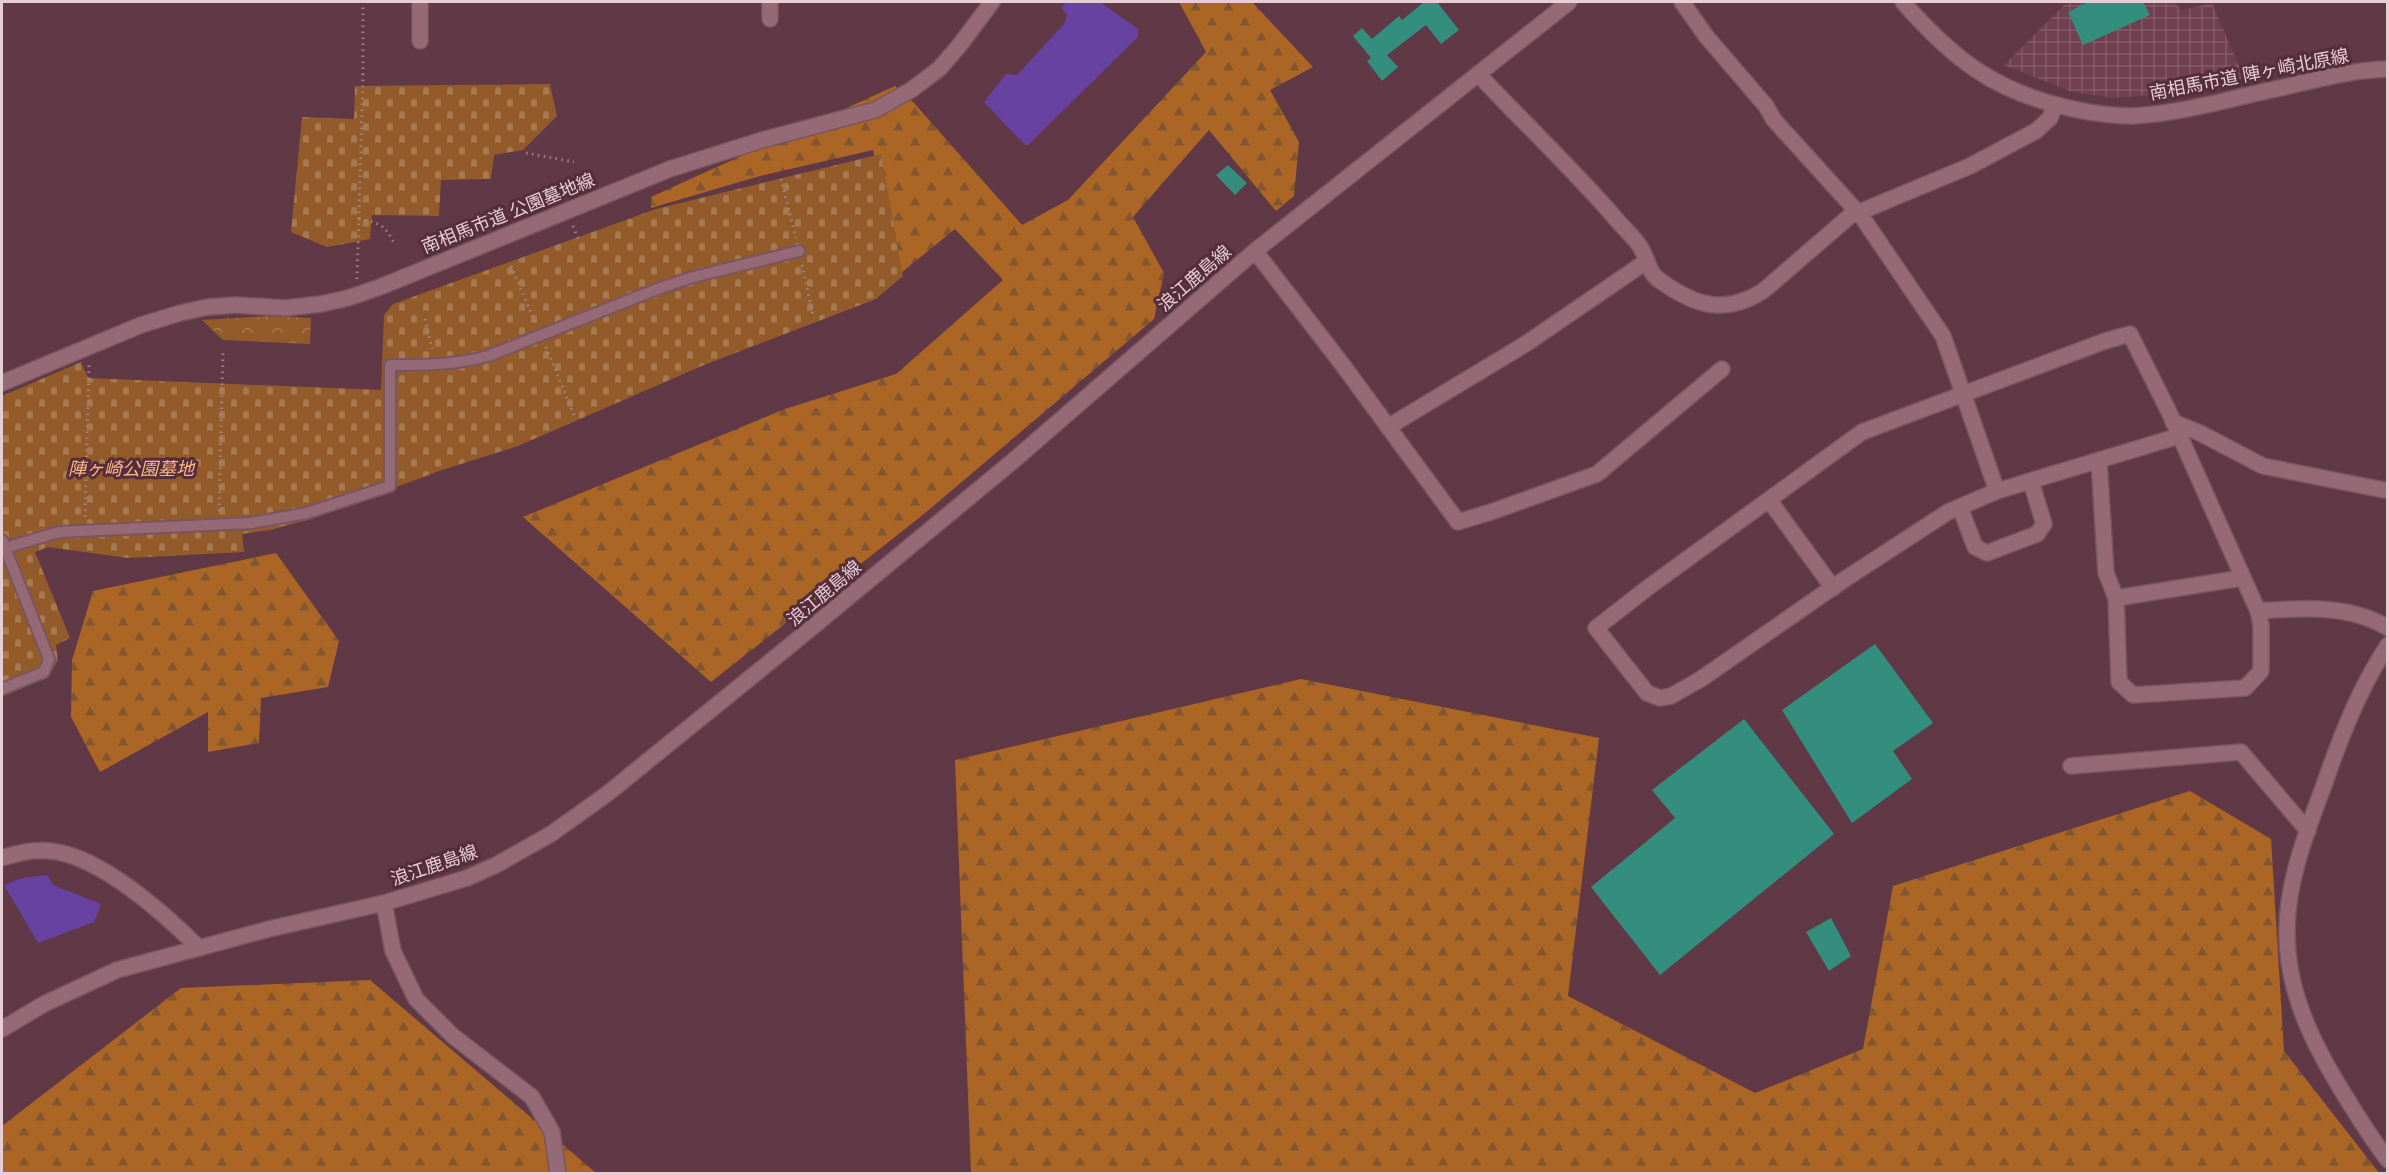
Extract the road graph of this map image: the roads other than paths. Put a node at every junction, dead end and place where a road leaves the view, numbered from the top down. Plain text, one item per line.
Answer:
1 (420, 2) edge
2 (770, 2) edge
3 (992, 2) edge
4 (1569, 2) edge
5 (1682, 2) edge
6 (1903, 2) edge
7 (770, 19) dead end
8 (420, 40) dead end
9 (2388, 69) edge
10 (1478, 74) junction
11 (2055, 105) junction
12 (1858, 212) junction
13 (800, 251) dead end
14 (1255, 251) junction
15 (1647, 261) junction
16 (1722, 369) dead end
17 (2, 383) edge
18 (1963, 394) junction
19 (1388, 427) junction
20 (2176, 429) junction
21 (2099, 461) junction
22 (2031, 482) junction
23 (2384, 490) dead end
24 (1997, 491) junction
25 (1769, 500) junction
26 (1960, 507) junction
27 (3, 544) edge
28 (2242, 578) junction
29 (1833, 588) junction
30 (2116, 598) junction
31 (2258, 611) junction
32 (2388, 628) edge
33 (2388, 645) edge
34 (2, 689) edge
35 (2071, 766) dead end
36 (2308, 831) junction
37 (2, 858) edge
38 (384, 903) junction
39 (199, 948) junction
40 (2, 1029) edge
41 (2388, 1160) edge
42 (558, 1173) edge

1 - 8 street
2 - 7 street
3 - 17 street, 南相馬市道 公園墓地線
4 - 10 street, 浪江鹿島線
5 - 12 street
6 - 11 street, 南相馬市道 陣ヶ崎北原線
9 - 11 street, 南相馬市道 陣ヶ崎北原線
10 - 14 street, 浪江鹿島線
10 - 15 street
11 - 12 street
12 - 15 street
12 - 18 street
13 - 27 lane
14 - 19 street
14 - 38 street, 浪江鹿島線
15 - 19 street
16 - 19 street
18 - 20 street
18 - 24 street
18 - 25 street
20 - 21 street
20 - 23 street
20 - 28 street
21 - 22 street
21 - 30 street
22 - 24 street
22 - 26 street
24 - 26 street
25 - 29 street
25 - 29 street
26 - 29 street
27 - 34 lane
28 - 30 street
28 - 31 street
30 - 31 street
31 - 32 street
33 - 36 street
35 - 36 street
36 - 41 street
37 - 39 street
38 - 39 street, 浪江鹿島線
38 - 42 street
39 - 40 street, 浪江鹿島線

